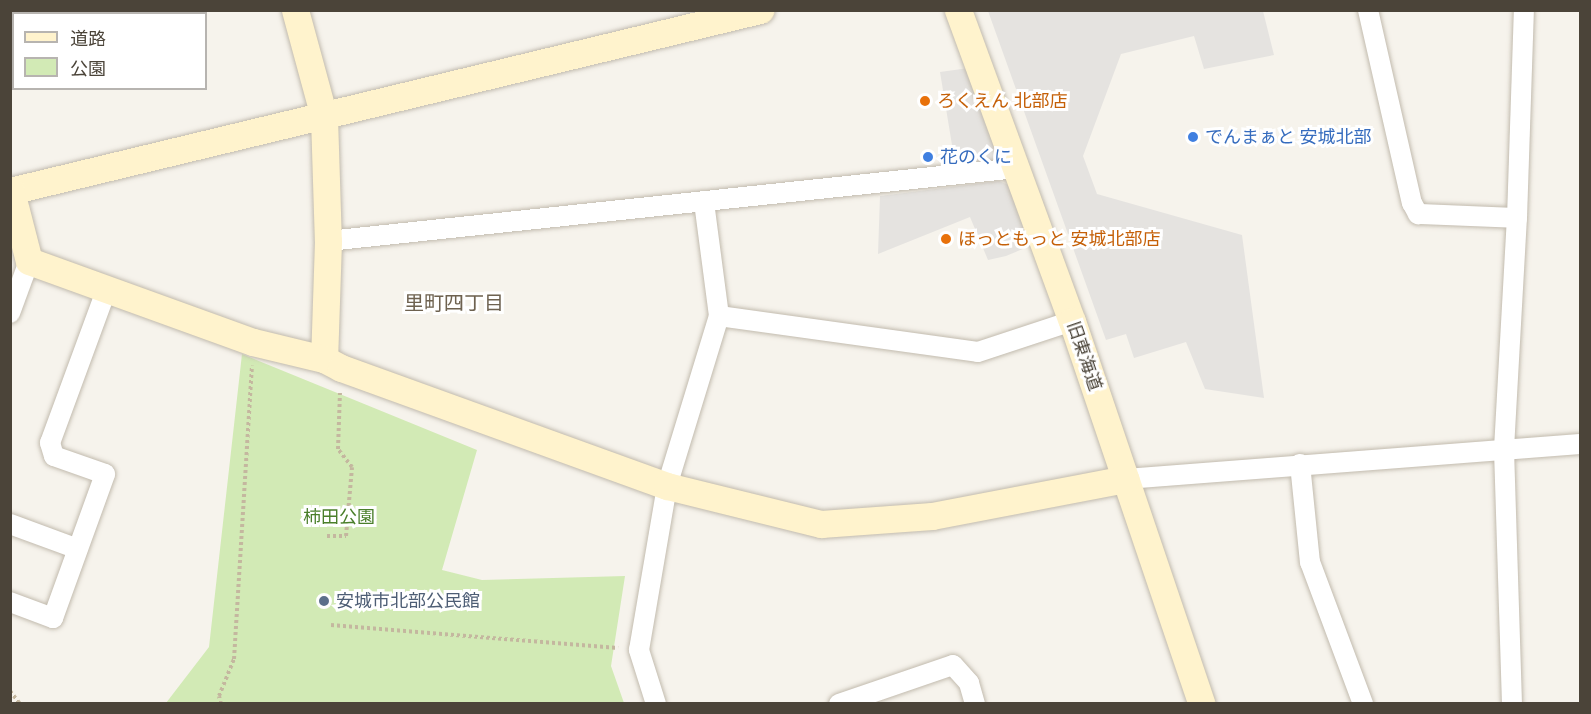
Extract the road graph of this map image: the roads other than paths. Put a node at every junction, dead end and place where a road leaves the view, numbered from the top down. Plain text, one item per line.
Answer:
1 (295, 10) edge
2 (760, 10) edge
3 (958, 10) edge
4 (1368, 10) edge
5 (1524, 10) edge
6 (324, 117) junction
7 (1017, 168) junction
8 (11, 191) edge
9 (704, 202) junction
10 (1517, 218) junction
11 (328, 241) junction
12 (29, 261) junction
13 (107, 288) junction
14 (10, 313) edge
15 (719, 316) junction
16 (1072, 321) junction
17 (332, 364) junction
18 (1581, 444) edge
19 (1504, 449) junction
20 (1300, 464) junction
21 (1126, 479) junction
22 (667, 486) junction
23 (10, 525) edge
24 (78, 549) junction
25 (10, 602) edge
26 (656, 704) edge
27 (839, 704) edge
28 (975, 704) edge
29 (1202, 704) edge
30 (1363, 704) edge
31 (1512, 704) edge

1 - 6 street
2 - 6 street
3 - 7 street, 旧東海道
4 - 10 street
5 - 10 street
6 - 8 street
6 - 11 street
7 - 9 street
7 - 16 street, 旧東海道
8 - 12 street
9 - 11 street
9 - 15 street
10 - 19 street
11 - 17 street
12 - 13 street
12 - 14 street
13 - 17 street
13 - 24 street
15 - 16 street
15 - 22 street
16 - 21 street, 旧東海道
17 - 22 street
18 - 19 street
19 - 20 street
19 - 31 street
20 - 21 street
20 - 30 street
21 - 22 street
21 - 29 street, 旧東海道
22 - 26 street
23 - 24 street
24 - 25 street
27 - 28 street

